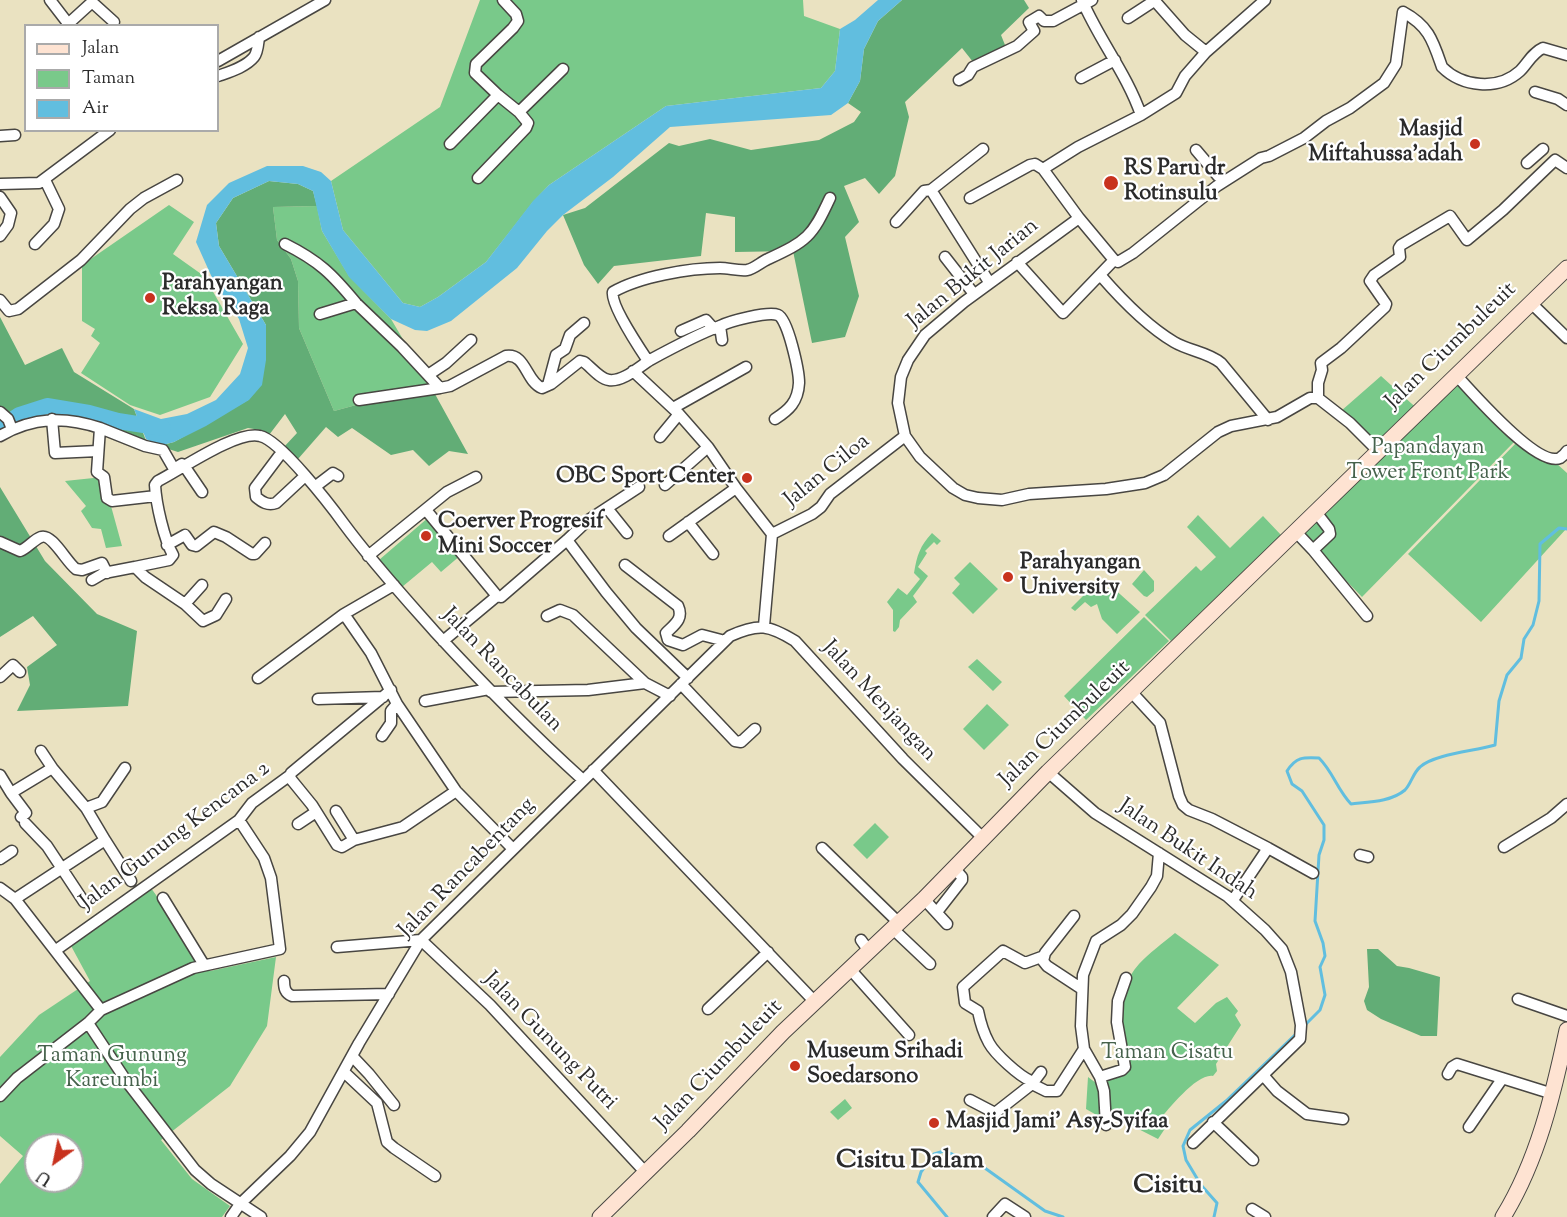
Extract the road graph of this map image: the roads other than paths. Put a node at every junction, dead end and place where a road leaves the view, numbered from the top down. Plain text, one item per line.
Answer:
1 (50, 0) edge
2 (325, 0) edge
3 (503, 0) edge
4 (1154, 0) edge
5 (1265, 0) edge
6 (1086, 2) edge
7 (1128, 18) dead end
8 (114, 22) dead end
9 (68, 24) edge
10 (70, 24) edge
11 (259, 38) junction
12 (1206, 52) junction
13 (1567, 55) edge
14 (219, 60) edge
15 (1115, 60) junction
16 (563, 69) dead end
17 (219, 76) edge
18 (1081, 78) dead end
19 (959, 80) dead end
20 (1535, 92) dead end
21 (498, 95) junction
22 (1567, 105) edge
23 (519, 112) junction
24 (1141, 115) junction
25 (107, 132) edge
26 (15, 135) dead end
27 (0, 136) edge
28 (450, 144) dead end
29 (983, 149) dead end
30 (1543, 149) dead end
31 (1196, 150) dead end
32 (1527, 163) dead end
33 (1567, 168) edge
34 (1043, 169) junction
35 (1218, 176) dead end
36 (478, 178) dead end
37 (45, 180) junction
38 (177, 180) dead end
39 (0, 184) edge
40 (931, 190) junction
41 (0, 197) edge
42 (831, 198) dead end
43 (970, 198) dead end
44 (1079, 218) junction
45 (896, 222) dead end
46 (0, 236) edge
47 (35, 244) dead end
48 (285, 244) dead end
49 (945, 257) dead end
50 (1114, 260) junction
51 (1017, 262) junction
52 (1567, 268) edge
53 (1101, 276) junction
54 (989, 282) junction
55 (974, 294) junction
56 (0, 300) edge
57 (1530, 302) junction
58 (356, 303) junction
59 (320, 314) dead end
60 (584, 323) dead end
61 (717, 328) junction
62 (681, 331) dead end
63 (1567, 338) edge
64 (471, 340) dead end
65 (722, 340) dead end
66 (648, 361) junction
67 (746, 366) dead end
68 (633, 371) junction
69 (428, 375) junction
70 (1456, 375) junction
71 (548, 385) junction
72 (440, 388) junction
73 (1318, 398) junction
74 (359, 400) dead end
75 (676, 411) junction
76 (52, 419) junction
77 (775, 419) dead end
78 (1268, 420) junction
79 (8, 422) edge
80 (100, 428) junction
81 (0, 436) edge
82 (905, 436) junction
83 (660, 437) dead end
84 (708, 447) junction
85 (1378, 451) junction
86 (1567, 451) edge
87 (98, 452) junction
88 (282, 452) junction
89 (197, 459) junction
90 (185, 467) junction
91 (305, 476) junction
92 (338, 476) dead end
93 (476, 477) dead end
94 (664, 485) dead end
95 (316, 486) junction
96 (639, 487) dead end
97 (736, 488) junction
98 (202, 492) dead end
99 (156, 496) junction
100 (607, 508) junction
101 (426, 510) junction
102 (1316, 512) junction
103 (688, 522) junction
104 (1296, 532) junction
105 (627, 533) dead end
106 (772, 534) junction
107 (669, 536) dead end
108 (567, 540) junction
109 (0, 542) edge
110 (265, 543) dead end
111 (167, 545) junction
112 (1313, 550) junction
113 (713, 554) dead end
114 (368, 556) junction
115 (625, 565) dead end
116 (135, 567) junction
117 (107, 573) junction
118 (92, 580) dead end
119 (202, 585) dead end
120 (394, 585) junction
121 (497, 596) junction
122 (226, 599) dead end
123 (181, 602) junction
124 (168, 610) dead end
125 (344, 614) junction
126 (547, 616) dead end
127 (1367, 616) dead end
128 (764, 626) junction
129 (728, 639) junction
130 (443, 641) junction
131 (20, 672) dead end
132 (0, 676) edge
133 (258, 678) dead end
134 (684, 681) junction
135 (645, 683) junction
136 (490, 691) junction
137 (1133, 691) junction
138 (387, 694) junction
139 (670, 696) junction
140 (318, 699) dead end
141 (425, 701) dead end
142 (397, 704) junction
143 (755, 729) dead end
144 (382, 736) dead end
145 (41, 751) dead end
146 (125, 768) dead end
147 (53, 769) junction
148 (594, 770) junction
149 (1048, 772) junction
150 (0, 775) edge
151 (289, 776) junction
152 (583, 780) junction
153 (456, 791) junction
154 (11, 793) junction
155 (1567, 804) edge
156 (86, 808) junction
157 (336, 811) dead end
158 (316, 812) junction
159 (239, 820) junction
160 (298, 824) dead end
161 (983, 838) junction
162 (105, 840) junction
163 (354, 840) junction
164 (1504, 847) dead end
165 (822, 848) dead end
166 (1268, 848) junction
167 (513, 849) junction
168 (12, 851) dead end
169 (1159, 853) junction
170 (0, 859) edge
171 (61, 867) junction
172 (955, 868) junction
173 (1313, 873) dead end
174 (131, 881) dead end
175 (0, 888) edge
176 (163, 898) dead end
177 (15, 899) junction
178 (924, 899) junction
179 (1233, 900) junction
180 (84, 902) dead end
181 (937, 912) junction
182 (1074, 916) dead end
183 (947, 924) dead end
184 (896, 926) junction
185 (421, 940) junction
186 (337, 947) dead end
187 (56, 950) junction
188 (768, 952) junction
189 (1044, 956) junction
190 (930, 964) dead end
191 (204, 965) junction
192 (850, 969) junction
193 (1126, 978) dead end
194 (284, 981) dead end
195 (1082, 989) junction
196 (389, 994) junction
197 (1518, 999) dead end
198 (815, 1002) junction
199 (708, 1009) dead end
200 (101, 1010) junction
201 (1567, 1016) edge
202 (88, 1023) junction
203 (1567, 1030) edge
204 (909, 1035) dead end
205 (1084, 1049) junction
206 (352, 1056) junction
207 (344, 1072) junction
208 (1041, 1072) dead end
209 (1448, 1074) dead end
210 (1263, 1075) junction
211 (1100, 1077) junction
212 (1502, 1079) junction
213 (1032, 1082) junction
214 (1553, 1094) junction
215 (0, 1096) edge
216 (970, 1100) dead end
217 (394, 1105) dead end
218 (1343, 1119) dead end
219 (1213, 1122) junction
220 (1106, 1125) dead end
221 (1469, 1127) dead end
222 (1193, 1143) dead end
223 (1253, 1160) dead end
224 (646, 1173) junction
225 (435, 1176) dead end
226 (240, 1204) junction
227 (1252, 1209) dead end
228 (602, 1216) edge
229 (231, 1217) edge
230 (261, 1217) edge
231 (993, 1217) edge
232 (1025, 1217) edge
233 (1265, 1217) edge
234 (1503, 1217) edge

1 - 9 street
2 - 11 street
3 - 21 street
4 - 7 street
4 - 12 street
5 - 12 street
6 - 15 street
6 - 19 street
8 - 10 street
11 - 14 street
11 - 17 street
12 - 24 street
13 - 50 street
15 - 18 street
15 - 24 street
16 - 23 street
20 - 22 street
21 - 23 street
21 - 28 street
23 - 36 street
24 - 34 street
25 - 37 street
26 - 27 street
29 - 40 street
30 - 32 street
31 - 35 street
33 - 73 street
34 - 43 street
34 - 44 street
37 - 39 street
37 - 47 street
38 - 56 street
40 - 45 street
40 - 54 street
41 - 46 street
42 - 66 street
44 - 50 street
44 - 51 street, Jalan Bukit Jarian
48 - 58 street
49 - 55 street
50 - 53 street
51 - 53 street
51 - 54 street, Jalan Bukit Jarian
52 - 57 main road, Jalan Ciumbuleuit
53 - 78 street
54 - 55 street, Jalan Bukit Jarian
55 - 82 street, Jalan Bukit Jarian
57 - 63 street
57 - 70 main road, Jalan Ciumbuleuit
58 - 59 street
58 - 69 street
60 - 71 street
61 - 62 street
61 - 65 street
61 - 66 street
61 - 77 street
64 - 69 street
66 - 68 street
67 - 75 street
68 - 71 street
68 - 75 street
69 - 72 street
70 - 85 main road, Jalan Ciumbuleuit
70 - 86 street
71 - 72 street
72 - 74 street
73 - 78 street, Jalan Bukit Jarian
73 - 85 street
75 - 83 street
75 - 84 street
76 - 79 street
76 - 80 street
76 - 87 street
78 - 82 street, Jalan Bukit Jarian
79 - 81 street
80 - 87 street
80 - 89 street
82 - 106 street, Jalan Ciloa
84 - 94 street
84 - 97 street
85 - 102 main road, Jalan Ciumbuleuit
87 - 99 street
88 - 89 street, Jalan Rancabulan
88 - 91 street, Jalan Rancabulan
88 - 91 street
89 - 90 street
90 - 98 street
90 - 99 street
91 - 95 street, Jalan Rancabulan
92 - 95 street
93 - 101 street
95 - 114 street, Jalan Rancabulan
96 - 100 street
97 - 103 street
97 - 106 street
99 - 111 street
100 - 105 street
100 - 108 street
101 - 114 street
101 - 121 street
102 - 104 main road, Jalan Ciumbuleuit
102 - 112 street
103 - 107 street
103 - 113 street
104 - 112 street
104 - 137 main road, Jalan Ciumbuleuit
106 - 128 street
108 - 121 street
108 - 134 street
109 - 117 street
110 - 111 street
111 - 116 street
112 - 127 street
114 - 120 street, Jalan Rancabulan
115 - 129 street
116 - 117 street
116 - 123 street
117 - 118 street
119 - 123 street
120 - 125 street
120 - 130 street, Jalan Rancabulan
121 - 130 street
122 - 123 street
123 - 124 street
125 - 133 street
125 - 138 street
126 - 135 street
128 - 129 street
128 - 161 street, Jalan Menjangan
129 - 134 street, Jalan Rancabentang
130 - 136 street, Jalan Rancabulan
131 - 132 street
134 - 139 street, Jalan Rancabentang
134 - 143 street
135 - 136 street
135 - 139 street
136 - 141 street
136 - 152 street, Jalan Rancabulan
137 - 149 main road, Jalan Ciumbuleuit
137 - 166 street
138 - 140 street
138 - 142 street
138 - 151 street, Jalan Gunung Kencana 2
139 - 148 street, Jalan Rancabentang
142 - 144 street
142 - 153 street
145 - 147 street
146 - 156 street
147 - 154 street
147 - 156 street
148 - 152 street, Jalan Rancabentang
148 - 188 street
149 - 161 main road, Jalan Ciumbuleuit
149 - 169 street, Jalan Bukit Indah
150 - 154 street
151 - 158 street
151 - 159 street, Jalan Gunung Kencana 2
152 - 167 street, Jalan Rancabentang
153 - 163 street
153 - 167 street
154 - 171 street
155 - 164 street
156 - 162 street
157 - 163 street
158 - 160 street
158 - 163 street
159 - 187 street, Jalan Gunung Kencana 2
159 - 191 street
161 - 172 main road, Jalan Ciumbuleuit
162 - 171 street
162 - 174 street
165 - 184 street
166 - 173 street
166 - 179 street
167 - 185 street, Jalan Rancabentang
168 - 170 street
169 - 179 street, Jalan Bukit Indah
169 - 195 street
171 - 177 street
171 - 180 street
172 - 178 main road, Jalan Ciumbuleuit
172 - 181 street
175 - 177 street
176 - 191 street
177 - 187 street
178 - 181 street
178 - 184 main road, Jalan Ciumbuleuit
179 - 210 street, Jalan Bukit Indah
181 - 183 street
182 - 189 street
184 - 190 street
184 - 192 main road, Jalan Ciumbuleuit
185 - 186 street
185 - 196 street, Jalan Rancabentang
185 - 224 street, Jalan Gunung Putri
187 - 200 street
188 - 198 street
188 - 199 street
189 - 195 street
189 - 213 street
191 - 200 street
192 - 198 main road, Jalan Ciumbuleuit
192 - 204 street
193 - 211 street
194 - 196 street
195 - 205 street
196 - 206 street, Jalan Rancabentang
197 - 201 street
198 - 224 main road, Jalan Ciumbuleuit
200 - 202 street
202 - 215 street
202 - 226 street
203 - 214 main road
205 - 211 street
205 - 213 street
206 - 207 street, Jalan Rancabentang
206 - 217 street
207 - 225 street
207 - 226 street, Jalan Rancabentang
208 - 213 street
209 - 212 street
210 - 218 street
210 - 219 street, Jalan Bukit Indah
211 - 220 street
212 - 214 street
212 - 221 street
213 - 216 street
214 - 234 main road
219 - 222 street, Jalan Bukit Indah
219 - 223 street
224 - 228 main road, Jalan Ciumbuleuit
226 - 229 street, Jalan Rancabentang
226 - 230 street
227 - 233 street
231 - 232 street

